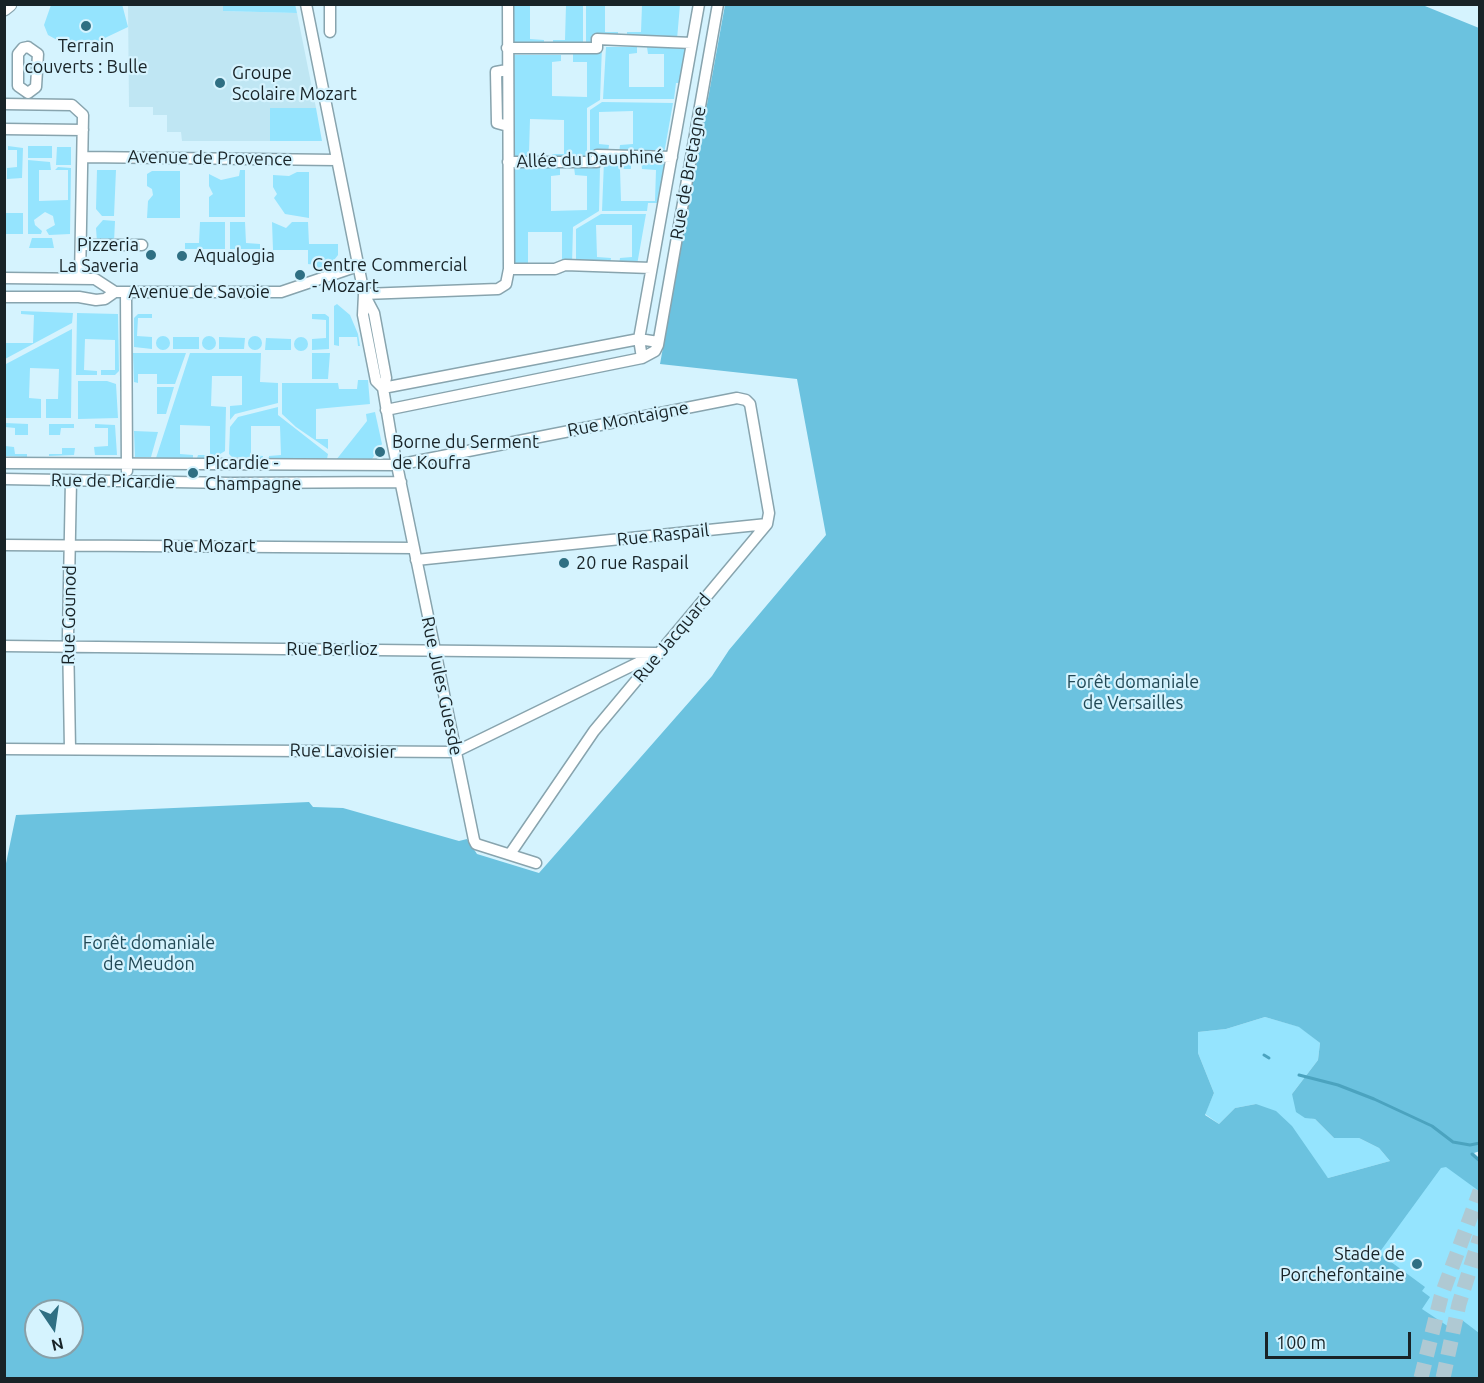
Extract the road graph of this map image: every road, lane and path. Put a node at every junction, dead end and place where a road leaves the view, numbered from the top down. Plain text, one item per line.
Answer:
1 (9, 4) edge
2 (306, 4) edge
3 (330, 4) edge
4 (508, 4) edge
5 (699, 4) edge
6 (718, 4) edge
7 (4, 8) edge
8 (330, 32) dead end
9 (692, 43) junction
10 (507, 48) junction
11 (28, 93) dead end
12 (4, 104) edge
13 (27, 105) junction
14 (4, 129) edge
15 (83, 130) junction
16 (82, 157) junction
17 (672, 157) junction
18 (337, 160) junction
19 (508, 162) junction
20 (142, 244) dead end
21 (81, 245) junction
22 (358, 266) junction
23 (651, 268) junction
24 (509, 269) junction
25 (4, 278) edge
26 (80, 279) junction
27 (104, 285) junction
28 (120, 292) junction
29 (364, 294) junction
30 (4, 297) edge
31 (79, 297) junction
32 (639, 339) junction
33 (658, 342) junction
34 (642, 358) junction
35 (383, 388) junction
36 (386, 410) junction
37 (4, 463) edge
38 (126, 464) junction
39 (397, 465) junction
40 (4, 479) edge
41 (71, 480) junction
42 (127, 480) junction
43 (400, 482) junction
44 (767, 525) junction
45 (4, 545) edge
46 (70, 546) junction
47 (414, 548) junction
48 (416, 560) junction
49 (4, 646) edge
50 (68, 647) junction
51 (434, 650) junction
52 (659, 653) junction
53 (4, 749) edge
54 (70, 749) junction
55 (455, 752) junction
56 (510, 854) junction
57 (536, 863) dead end

1 - 7 highway
2 - 18 street, Rue Jules Guesde
3 - 8 street
4 - 10 street
5 - 9 street, Rue de Bretagne
6 - 33 street, Rue de Bretagne
9 - 10 street
9 - 17 street, Rue de Bretagne
10 - 19 street
11 - 13 street
12 - 13 street
13 - 15 street
14 - 15 street
15 - 16 street
16 - 18 street, Avenue de Provence
16 - 21 street
17 - 19 street, Allée du Dauphiné
17 - 23 street, Rue de Bretagne
18 - 22 street, Rue Jules Guesde
19 - 24 street
20 - 21 street
21 - 26 street
22 - 28 street, Avenue de Savoie
22 - 29 street, Rue Jules Guesde
23 - 24 street
23 - 32 street, Rue de Bretagne
24 - 29 street
25 - 26 street, Avenue de Savoie
26 - 27 street, Avenue de Savoie
27 - 28 street, Avenue de Savoie
27 - 31 street
28 - 31 street
28 - 38 street
29 - 35 street, Rue Jules Guesde
30 - 31 street
32 - 33 street
32 - 34 street, Rue de Bretagne
32 - 35 street
33 - 34 street
34 - 36 street
35 - 36 street, Rue Jules Guesde
36 - 39 street, Rue Jules Guesde
37 - 38 street, Rue Montaigne
38 - 39 street, Rue Montaigne
38 - 42 street
39 - 43 street, Rue Jules Guesde
39 - 44 street, Rue Montaigne
40 - 41 street, Rue de Picardie
41 - 42 street, Rue de Picardie
41 - 46 street, Rue Gounod
42 - 43 street, Rue de Picardie
43 - 47 street, Rue Jules Guesde
44 - 48 street, Rue Raspail
44 - 52 street, Rue Jacquard
45 - 46 street, Rue Mozart
46 - 47 street, Rue Mozart
46 - 50 street, Rue Gounod
47 - 48 street, Rue Jules Guesde
48 - 51 street, Rue Jules Guesde
49 - 50 street, Rue Berlioz
50 - 51 street, Rue Berlioz
50 - 54 street, Rue Gounod
51 - 52 street, Rue Berlioz
51 - 55 street, Rue Jules Guesde
52 - 55 street, Rue Lavoisier
52 - 56 street, Rue Jacquard
53 - 54 street, Rue Lavoisier
54 - 55 street, Rue Lavoisier
55 - 56 street, Rue Jules Guesde
56 - 57 street, Rue Jules Guesde

